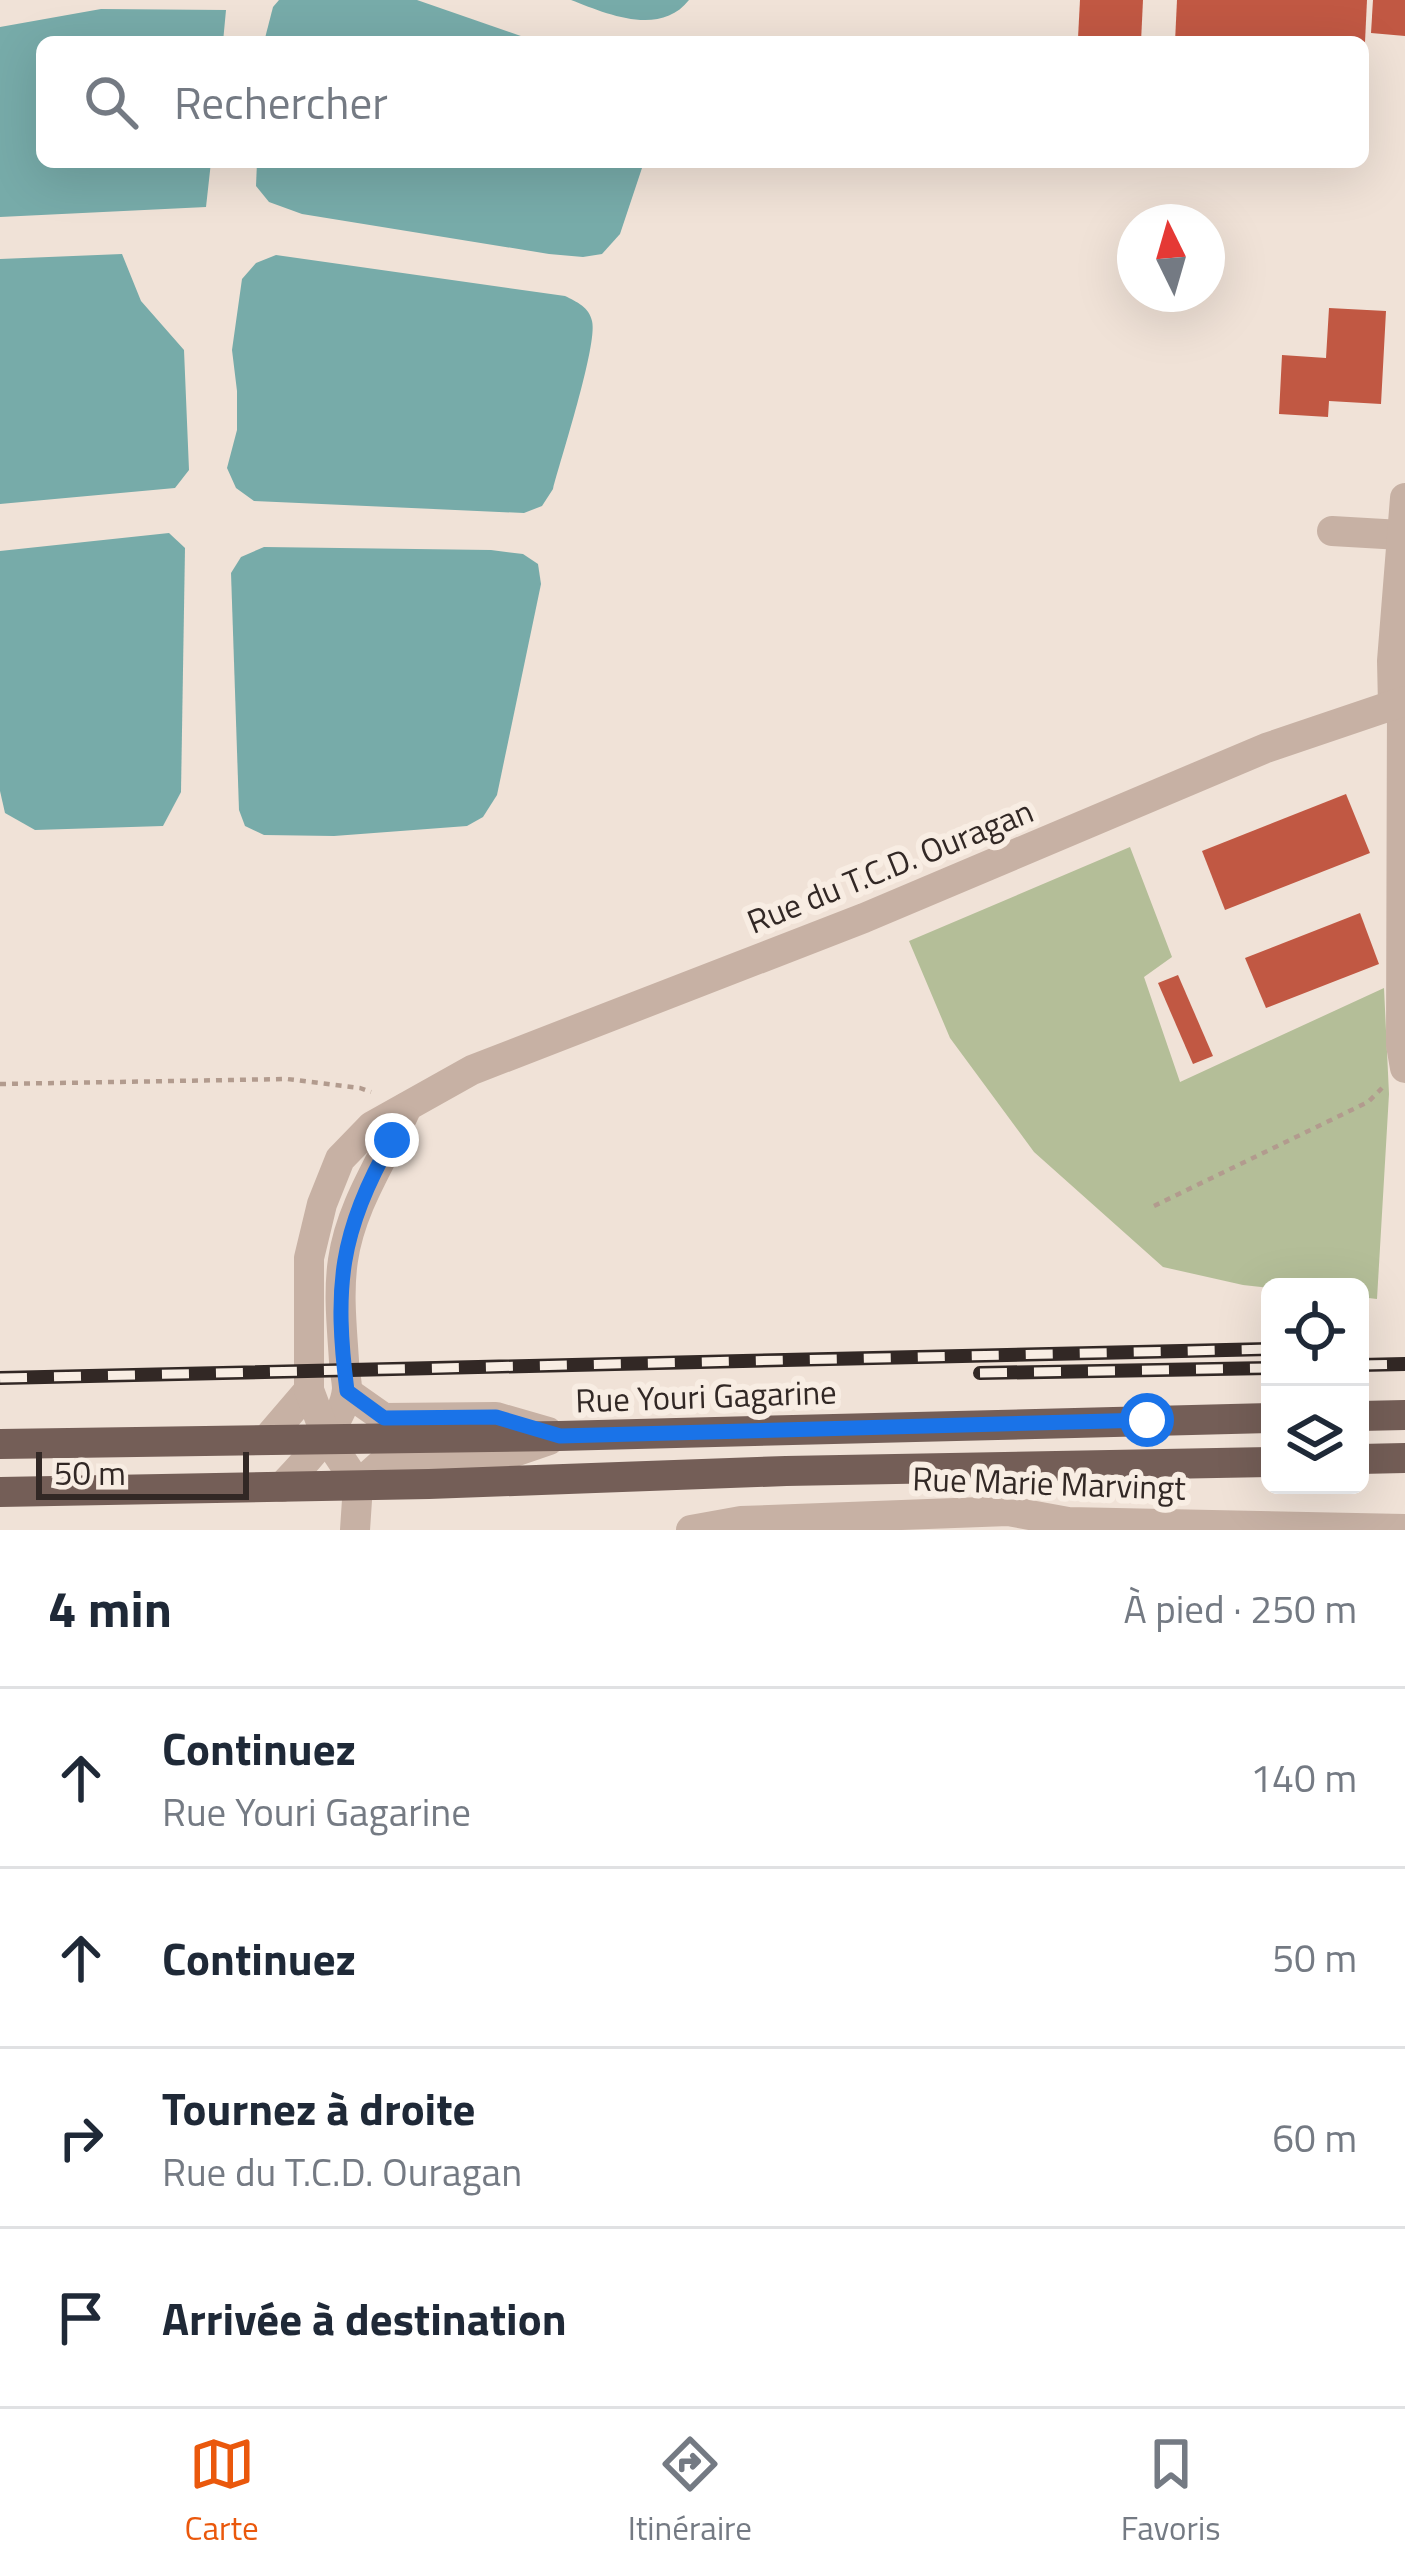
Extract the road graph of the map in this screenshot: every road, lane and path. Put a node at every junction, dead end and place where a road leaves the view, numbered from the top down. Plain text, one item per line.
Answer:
1 (1405, 498) edge
2 (1332, 531) dead end
3 (1401, 536) junction
4 (1400, 702) edge
5 (1404, 1068) edge
6 (0, 1084) edge
7 (407, 1107) junction
8 (1154, 1205) dead end
9 (310, 1390) junction
10 (347, 1391) junction
11 (1405, 1415) edge
12 (1369, 1416) edge
13 (1261, 1418) edge
14 (560, 1436) junction
15 (327, 1438) junction
16 (268, 1439) junction
17 (0, 1444) edge
18 (1405, 1458) edge
19 (1369, 1460) edge
20 (1261, 1466) edge
21 (1405, 1477) edge
22 (1369, 1478) edge
23 (358, 1485) junction
24 (282, 1487) junction
25 (0, 1492) edge
26 (889, 1522) edge
27 (1405, 1529) edge
28 (355, 1530) edge
29 (691, 1530) edge

1 - 3 street
2 - 3 street
3 - 4 street
4 - 5 street
4 - 7 street, Rue du T.C.D. Ouragan
5 - 8 path
6 - 7 path
7 - 9 street, Rue du T.C.D. Ouragan
7 - 10 street
9 - 15 street, Rue du T.C.D. Ouragan
9 - 16 street
10 - 14 street
10 - 15 street
11 - 12 main road
13 - 14 main road, Rue Youri Gagarine
14 - 15 main road, Rue Youri Gagarine
14 - 23 street
15 - 16 main road, Rue Youri Gagarine
15 - 23 street, Rue du T.C.D. Ouragan
15 - 24 street
16 - 17 main road, Rue Youri Gagarine
18 - 19 main road
20 - 23 main road
21 - 22 main road
23 - 24 main road
23 - 28 street
24 - 25 main road
26 - 27 street, Rue Marie Marvingt
26 - 29 street, Rue Marie Marvingt

